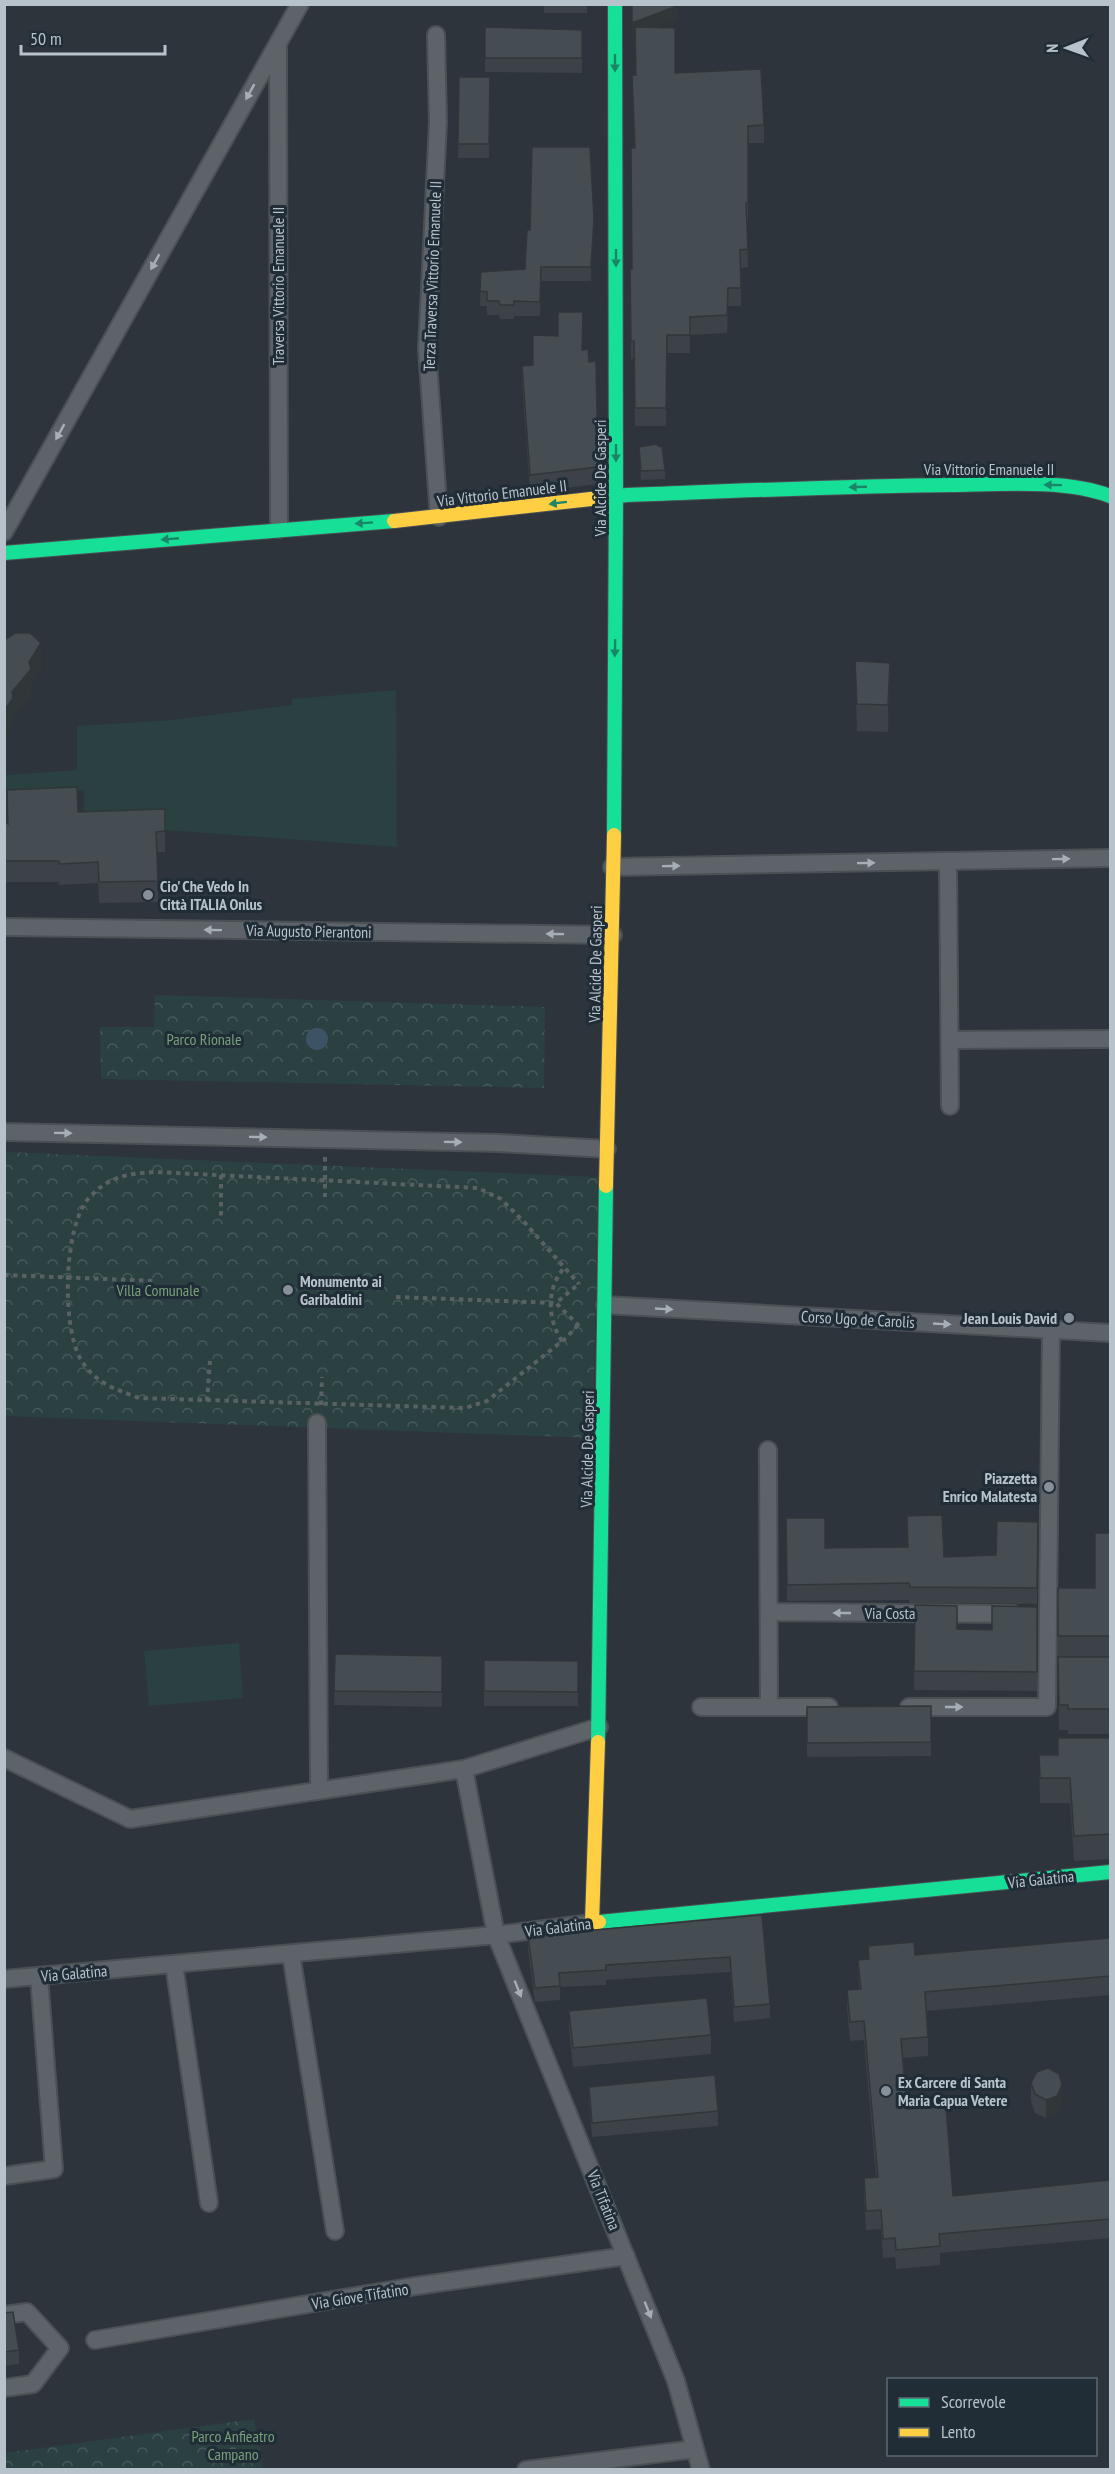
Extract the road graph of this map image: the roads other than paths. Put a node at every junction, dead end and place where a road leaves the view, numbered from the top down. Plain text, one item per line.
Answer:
1 (300, 4) edge
2 (615, 4) edge
3 (436, 35) dead end
4 (278, 42) junction
5 (616, 496) junction
6 (1110, 496) edge
7 (440, 517) junction
8 (279, 529) junction
9 (4, 532) edge
10 (4, 553) edge
11 (1110, 858) edge
12 (948, 861) junction
13 (612, 867) junction
14 (4, 927) edge
15 (613, 935) junction
16 (1110, 1039) edge
17 (950, 1040) junction
18 (950, 1106) dead end
19 (4, 1132) edge
20 (607, 1149) junction
21 (605, 1305) junction
22 (1051, 1330) junction
23 (1110, 1333) edge
24 (317, 1423) road end
25 (768, 1450) dead end
26 (769, 1612) junction
27 (1036, 1614) junction
28 (1047, 1671) junction
29 (1068, 1672) edge
30 (701, 1707) dead end
31 (769, 1707) junction
32 (850, 1707) edge
33 (896, 1707) edge
34 (598, 1727) junction
35 (4, 1758) edge
36 (464, 1769) junction
37 (319, 1791) junction
38 (1110, 1872) edge
39 (592, 1923) junction
40 (496, 1935) junction
41 (291, 1954) junction
42 (174, 1964) junction
43 (39, 1976) junction
44 (4, 1979) edge
45 (4, 2176) edge
46 (210, 2203) dead end
47 (334, 2231) dead end
48 (626, 2256) junction
49 (4, 2315) edge
50 (95, 2340) dead end
51 (4, 2388) edge
52 (695, 2449) junction
53 (526, 2469) edge
54 (701, 2469) edge

1 - 4 street
2 -> 5 main road, Via Alcide De Gasperi
3 - 7 street, Terza Traversa Vittorio Emanuele II
4 - 8 street, Traversa Vittorio Emanuele II
4 -> 9 street
6 -> 5 main road, Via Vittorio Emanuele II
5 -> 7 main road, Via Vittorio Emanuele II
5 -> 13 main road, Via Alcide De Gasperi
7 -> 8 main road, Via Vittorio Emanuele II
8 -> 10 main road, Via Vittorio Emanuele II
12 -> 11 street
13 -> 12 street
12 - 17 street
13 - 15 main road, Via Alcide De Gasperi
15 -> 14 street, Via Augusto Pierantoni
15 - 20 main road, Via Alcide De Gasperi
16 - 17 street
17 - 18 street
19 -> 20 street
20 - 21 main road, Via Alcide De Gasperi
21 -> 22 street, Corso Ugo de Carolis
21 - 34 main road, Via Alcide De Gasperi
22 - 23 street, Corso Ugo de Carolis
22 - 27 street
24 - 37 street
25 - 26 street
27 -> 26 street, Via Costa
26 - 31 street
27 - 28 street
28 - 29 street
33 -> 28 street
30 - 31 street
31 - 32 street
34 - 36 street
34 - 39 main road, Via Alcide De Gasperi
35 - 37 street
36 - 37 street
36 - 40 street, Via Tifatina
38 - 39 main road, Via Galatina
39 - 40 street, Via Galatina
40 - 41 street, Via Galatina
40 -> 48 street, Via Tifatina
41 - 42 street, Via Galatina
41 - 47 street
42 - 43 street, Via Galatina
42 - 46 street
43 - 44 street, Via Galatina
43 - 45 street
48 - 50 street, Via Giove Tifatino
48 -> 52 street, Via Tifatina
49 - 51 street
52 - 53 street
52 - 54 street, Via Tifatina

